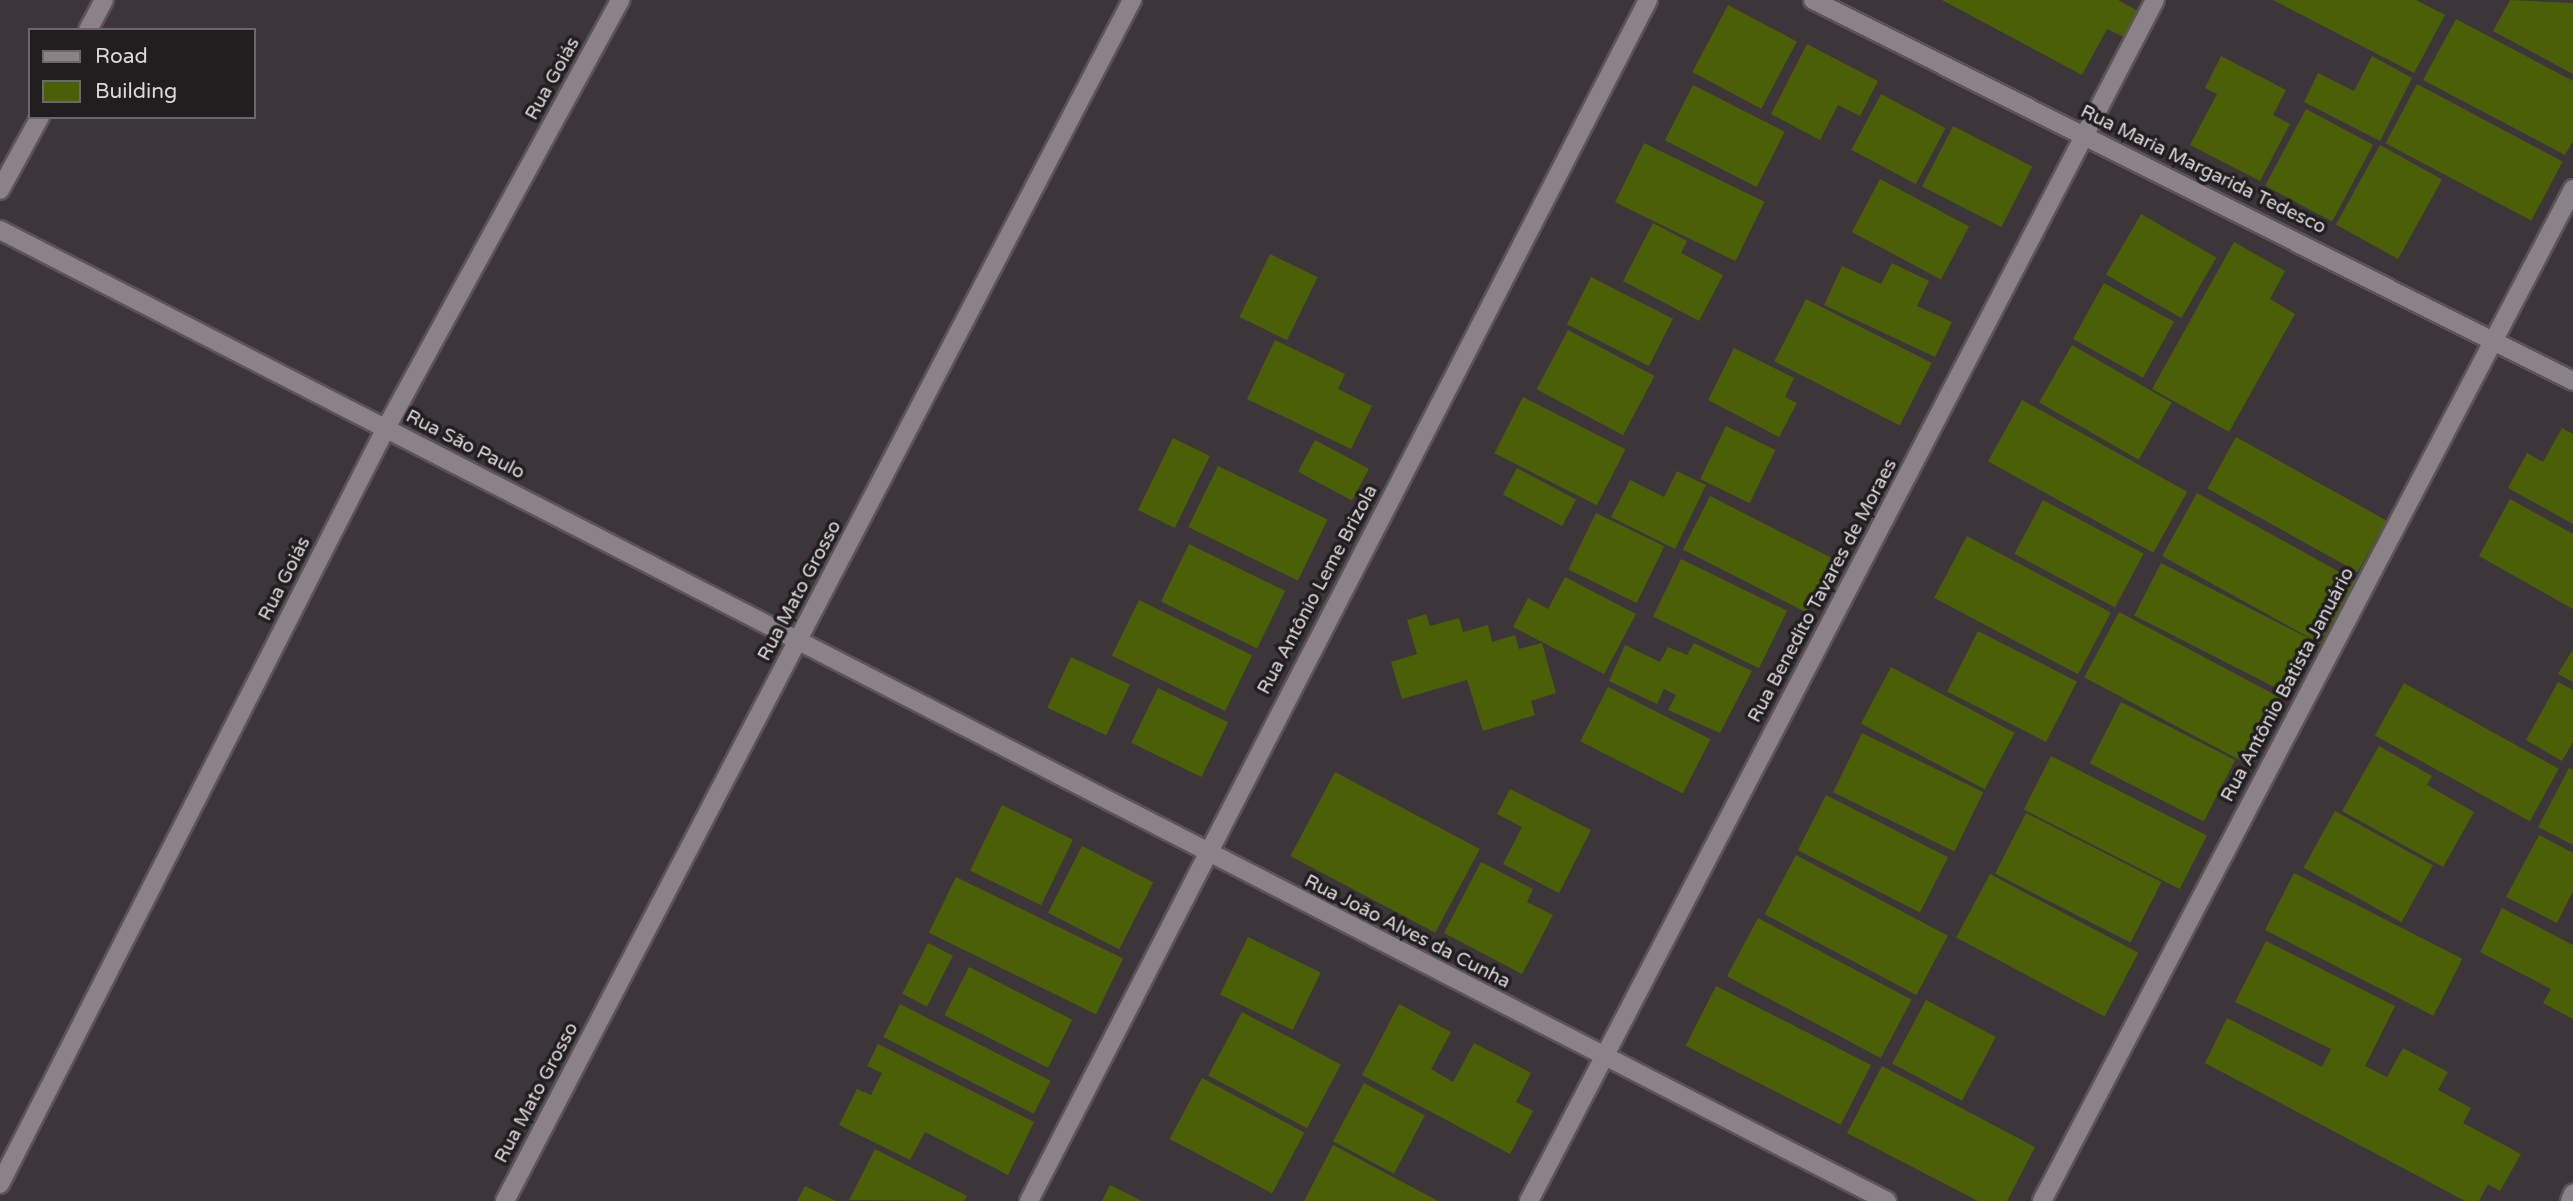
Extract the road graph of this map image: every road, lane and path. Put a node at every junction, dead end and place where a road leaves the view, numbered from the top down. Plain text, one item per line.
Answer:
1 (104, 0) edge
2 (620, 0) edge
3 (1132, 0) edge
4 (1648, 0) edge
5 (1812, 0) edge
6 (2155, 0) edge
7 (89, 28) edge
8 (39, 119) edge
9 (2085, 135) junction
10 (2573, 189) edge
11 (0, 190) edge
12 (0, 230) edge
13 (2494, 338) junction
14 (2573, 381) edge
15 (386, 428) junction
16 (798, 639) junction
17 (910, 697) joint
18 (1205, 852) junction
19 (1604, 1056) junction
20 (0, 1184) edge
21 (2573, 1194) edge
22 (505, 1201) edge
23 (1029, 1201) edge
24 (1529, 1201) edge
25 (1887, 1201) edge
26 (2042, 1201) edge
27 (2570, 1201) edge

1 - 7 street
2 - 15 street, Rua Goiás
3 - 16 street, Rua Mato Grosso
4 - 18 street, Rua Antônio Leme Brizola
5 - 9 street, Rua Maria Margarida Tedesco
6 - 9 street, Rua Benedito Tavares de Moraes
8 - 11 street
9 - 13 street, Rua Maria Margarida Tedesco
9 - 19 street, Rua Benedito Tavares de Moraes
10 - 13 street, Rua Antônio Batista Januário
12 - 15 street, Rua São Paulo
13 - 14 street, Rua Maria Margarida Tedesco
13 - 26 street, Rua Antônio Batista Januário
15 - 16 street, Rua São Paulo
15 - 20 street, Rua Goiás
16 - 17 street, Rua São Paulo
16 - 22 street, Rua Mato Grosso
17 - 18 street, Rua João Alves da Cunha
18 - 19 street, Rua João Alves da Cunha
18 - 23 street, Rua Antônio Leme Brizola
19 - 24 street, Rua Benedito Tavares de Moraes
19 - 25 street, Rua João Alves da Cunha
21 - 27 street

